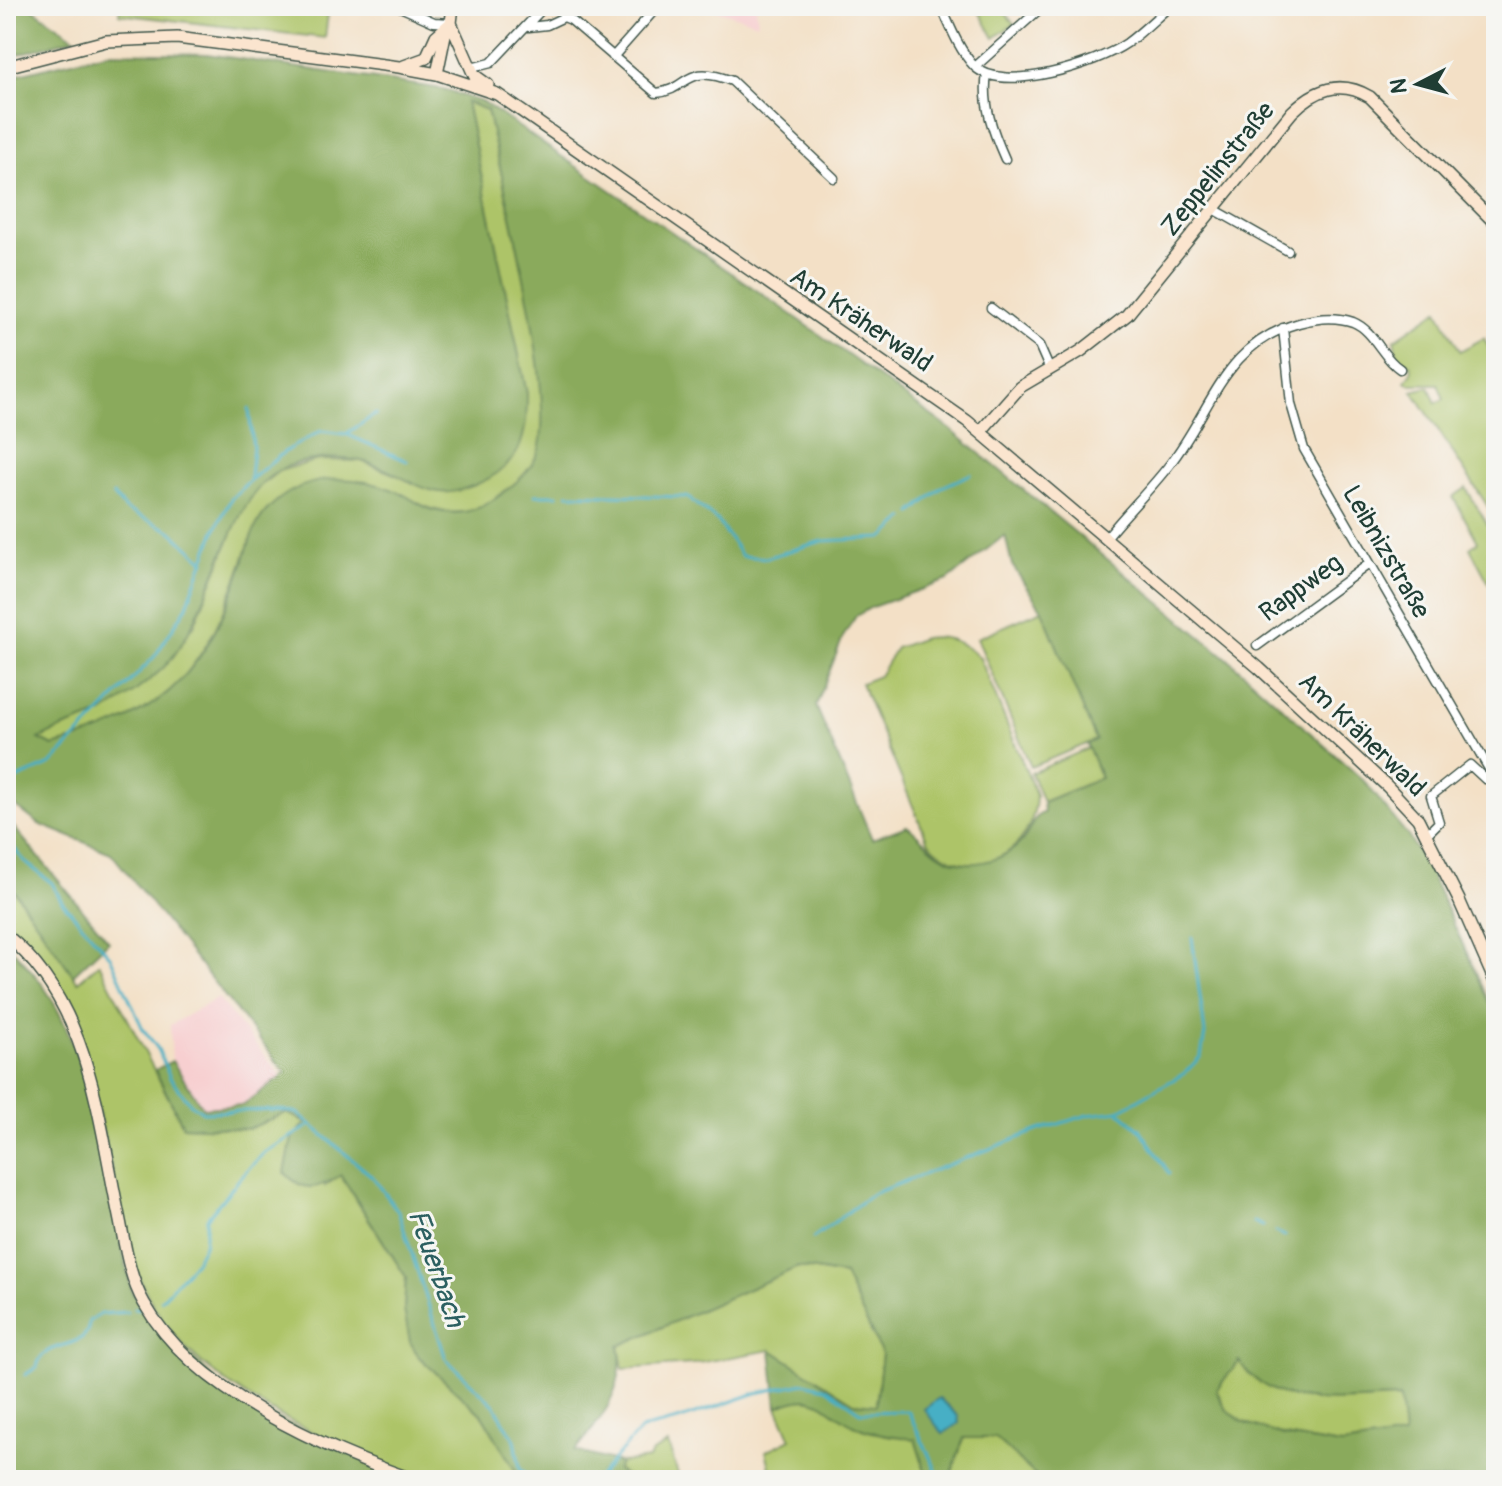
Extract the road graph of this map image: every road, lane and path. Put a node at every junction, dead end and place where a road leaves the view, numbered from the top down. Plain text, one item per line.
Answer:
1 (398, 6) edge
2 (453, 6) edge
3 (545, 6) edge
4 (658, 6) edge
5 (941, 6) edge
6 (1043, 6) edge
7 (1170, 6) edge
8 (448, 26) junction
9 (529, 27) junction
10 (613, 57) junction
11 (6, 67) edge
12 (399, 67) junction
13 (975, 67) junction
14 (471, 68) junction
15 (437, 74) junction
16 (987, 74) junction
17 (459, 81) junction
18 (494, 93) junction
19 (1005, 159) dead end
20 (834, 178) dead end
21 (1212, 208) junction
22 (1496, 224) edge
23 (1288, 251) dead end
24 (991, 308) dead end
25 (1283, 328) junction
26 (1400, 369) dead end
27 (1050, 370) junction
28 (981, 431) junction
29 (1106, 538) junction
30 (1369, 564) junction
31 (1257, 646) dead end
32 (1495, 781) edge
33 (1427, 834) junction
34 (6, 935) edge
35 (1496, 984) edge
36 (414, 1480) edge

1 - 8 street
2 - 8 main road
3 - 9 street
4 - 10 street
5 - 13 street
6 - 13 street
7 - 16 street
8 - 12 main road
8 - 14 main road
8 - 15 main road
9 - 10 street
9 - 14 street
10 - 20 street
11 - 12 main road, Am Kräherwald
12 - 15 main road, Am Kräherwald
13 - 16 street
14 - 17 main road
14 - 18 main road
15 - 17 main road, Am Kräherwald
16 - 19 street
17 - 18 main road, Am Kräherwald
18 - 28 main road, Am Kräherwald
21 - 22 main road, Zeppelinstraße
21 - 23 street
21 - 27 main road, Zeppelinstraße
24 - 27 street
25 - 26 street
25 - 29 street
25 - 30 street, Leibnizstraße
27 - 28 main road, Zeppelinstraße
28 - 29 main road, Am Kräherwald
29 - 33 main road, Am Kräherwald
30 - 31 street, Rappweg
30 - 32 street, Leibnizstraße
32 - 33 street
33 - 35 main road, Am Kräherwald
34 - 36 main road

